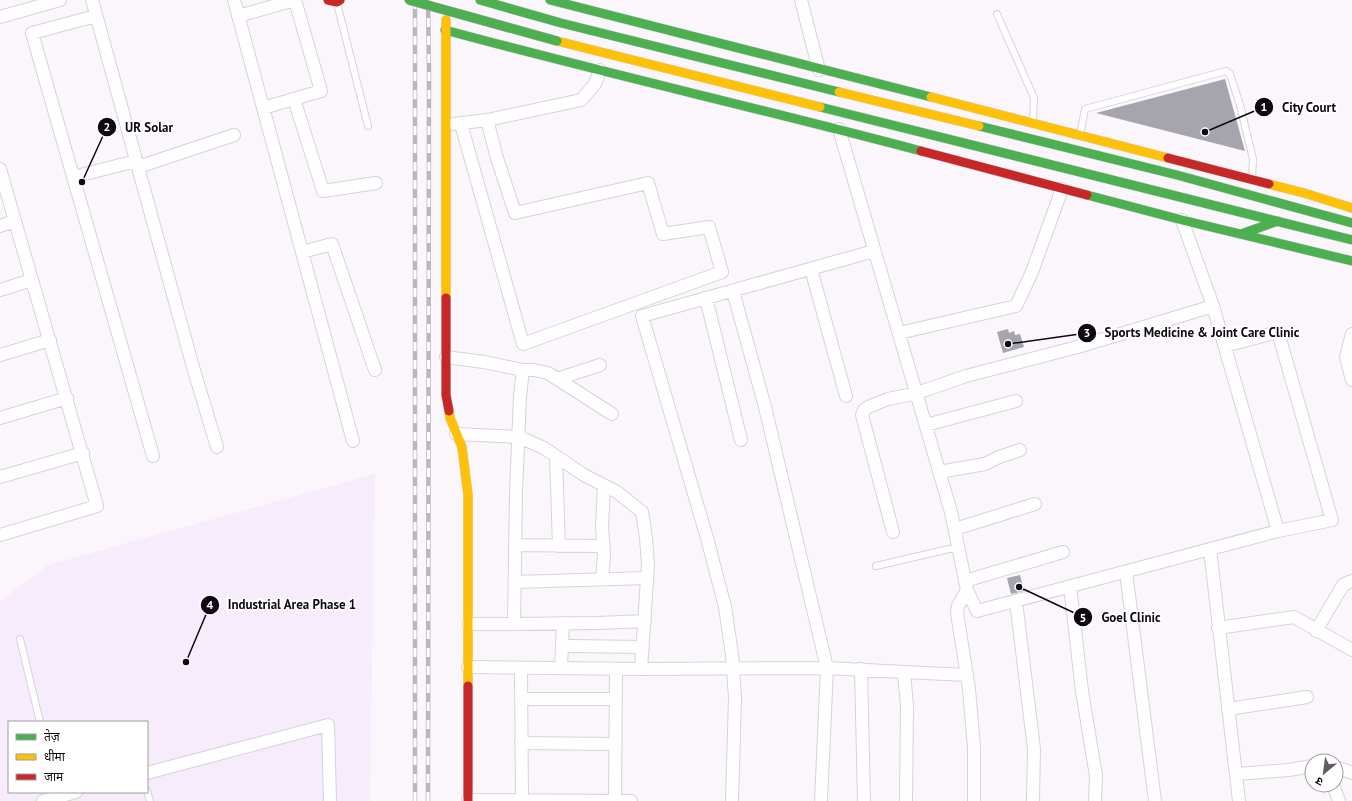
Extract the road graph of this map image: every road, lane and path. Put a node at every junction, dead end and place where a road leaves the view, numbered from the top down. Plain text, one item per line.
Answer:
1 (60, 0) edge
2 (92, 0) edge
3 (234, 0) edge
4 (409, 0) edge
5 (447, 0) edge
6 (480, 0) edge
7 (550, 0) edge
8 (800, 0) edge
9 (335, 1) edge
10 (997, 14) dead end
11 (96, 16) junction
12 (238, 16) junction
13 (0, 17) edge
14 (445, 30) junction
15 (600, 70) junction
16 (819, 70) junction
17 (294, 100) junction
18 (263, 108) junction
19 (487, 120) junction
20 (461, 124) junction
21 (1033, 124) junction
22 (445, 125) junction
23 (368, 126) dead end
24 (839, 129) junction
25 (234, 135) dead end
26 (1080, 136) junction
27 (137, 164) junction
28 (0, 169) edge
29 (73, 177) junction
30 (1252, 180) junction
31 (376, 183) dead end
32 (1062, 189) junction
33 (1352, 208) edge
34 (1182, 220) junction
35 (15, 221) junction
36 (1278, 222) junction
37 (1352, 223) edge
38 (0, 226) edge
39 (1241, 234) junction
40 (1352, 240) edge
41 (874, 251) junction
42 (302, 252) junction
43 (1352, 261) edge
44 (811, 269) junction
45 (32, 280) junction
46 (0, 290) edge
47 (733, 291) junction
48 (704, 298) junction
49 (1213, 306) junction
50 (899, 333) junction
51 (1352, 334) edge
52 (50, 340) junction
53 (1225, 346) junction
54 (0, 355) edge
55 (446, 357) junction
56 (600, 365) dead end
57 (375, 370) dead end
58 (523, 370) junction
59 (557, 379) junction
60 (1352, 380) edge
61 (917, 393) junction
62 (846, 396) dead end
63 (67, 398) junction
64 (1016, 400) dead end
65 (612, 414) dead end
66 (0, 418) edge
67 (926, 425) junction
68 (456, 434) junction
69 (519, 437) junction
70 (741, 440) dead end
71 (353, 441) dead end
72 (217, 447) dead end
73 (1020, 450) dead end
74 (83, 453) junction
75 (153, 456) dead end
76 (556, 456) junction
77 (939, 472) junction
78 (0, 477) edge
79 (604, 486) junction
80 (1035, 504) dead end
81 (955, 529) junction
82 (1278, 531) junction
83 (894, 532) dead end
84 (0, 535) edge
85 (515, 545) junction
86 (559, 546) junction
87 (604, 546) junction
88 (959, 549) junction
89 (1210, 549) junction
90 (1063, 552) dead end
91 (876, 566) dead end
92 (1126, 572) junction
93 (648, 578) junction
94 (602, 579) junction
95 (1352, 581) edge
96 (515, 582) junction
97 (966, 586) junction
98 (1070, 586) junction
99 (1016, 601) junction
100 (977, 611) junction
101 (645, 621) junction
102 (958, 622) junction
103 (562, 623) junction
104 (469, 624) junction
105 (514, 624) junction
106 (1218, 628) junction
107 (1316, 631) junction
108 (20, 639) dead end
109 (570, 646) dead end
110 (643, 647) junction
111 (1352, 650) edge
112 (468, 667) junction
113 (521, 668) junction
114 (561, 668) junction
115 (827, 668) junction
116 (616, 669) junction
117 (642, 669) junction
118 (733, 669) junction
119 (861, 669) junction
120 (904, 672) junction
121 (967, 675) junction
122 (1307, 697) dead end
123 (616, 698) junction
124 (521, 699) junction
125 (1228, 709) junction
126 (40, 721) edge
127 (521, 743) junction
128 (615, 744) junction
129 (1304, 767) edge
130 (148, 773) edge
131 (1236, 774) junction
132 (58, 794) edge
133 (522, 800) edge
134 (616, 800) edge
135 (43, 801) edge
136 (330, 801) edge
137 (468, 801) edge
138 (631, 801) edge
139 (732, 801) edge
140 (821, 801) edge
141 (864, 801) edge
142 (906, 801) edge
143 (974, 801) edge
144 (1033, 801) edge
145 (1095, 801) edge
146 (1155, 801) edge
147 (1239, 801) edge

1 - 13 street
2 - 11 street
3 - 12 street
4 - 36 main road, bridge
5 - 14 main road
6 - 37 main road
7 - 16 main road
8 - 16 street
9 - 23 lane
10 - 21 lane
11 - 27 street
11 - 29 street
12 - 17 street
12 - 18 street
14 - 15 main road
14 - 22 main road
15 - 19 street
15 - 24 main road
16 - 21 main road
17 - 18 street
17 - 31 street
18 - 42 street
19 - 20 street
19 - 20 street
20 - 22 street
21 - 26 main road
22 - 55 main road
24 - 32 main road
24 - 41 street
25 - 27 street
26 - 30 main road
26 - 30 lane
27 - 29 street
27 - 72 street
28 - 35 street
29 - 75 street
30 - 33 main road
32 - 34 main road
32 - 50 street
34 - 39 main road
34 - 49 street
35 - 38 street
35 - 45 street
36 - 39 main road
36 - 40 main road
39 - 43 main road
41 - 44 street
41 - 50 street
42 - 57 street
42 - 71 street
44 - 47 street
44 - 62 street
45 - 46 street
45 - 52 street
47 - 48 street
47 - 115 street
48 - 70 street
48 - 118 street
49 - 53 street
49 - 61 street
50 - 61 street
51 - 60 street
52 - 54 street
52 - 63 street
53 - 82 street
53 - 82 street
55 - 58 street
55 - 68 main road
56 - 59 street
58 - 59 street
58 - 69 street
59 - 65 street
61 - 67 street
61 - 83 street
63 - 66 street
63 - 74 street
64 - 67 street
67 - 77 street
68 - 69 street
68 - 104 main road
69 - 76 street
69 - 85 street
73 - 77 street
74 - 78 street
74 - 84 street
76 - 79 street
76 - 86 street
77 - 81 street
79 - 87 street
79 - 93 street
80 - 81 street
81 - 88 street
82 - 89 street
85 - 86 street
85 - 96 street
86 - 87 street
87 - 94 street
88 - 91 lane
88 - 97 street
89 - 92 street
89 - 106 street
90 - 97 street
92 - 98 street
92 - 146 street
93 - 94 street
93 - 101 street
94 - 96 street
95 - 107 street
96 - 105 street
97 - 100 street
97 - 102 street
98 - 99 street
98 - 145 street
99 - 100 street
99 - 144 street
100 - 102 street
101 - 103 street
101 - 110 street
102 - 121 street
103 - 105 street
103 - 114 street
104 - 105 street
104 - 112 main road
106 - 107 street
106 - 125 street
107 - 111 street
108 - 126 lane
109 - 110 street
110 - 117 street
112 - 113 street
112 - 137 main road
113 - 114 street
113 - 124 street
114 - 116 street
115 - 118 street
115 - 119 street
115 - 140 street
116 - 117 street
116 - 123 street
117 - 118 street
118 - 139 street
119 - 120 street
119 - 141 street
120 - 121 street
120 - 142 street
121 - 143 street
122 - 125 street
123 - 124 street
123 - 128 street
124 - 127 street
125 - 131 street
127 - 128 street
127 - 133 street
128 - 134 street
129 - 131 street
130 - 136 street
131 - 147 street
132 - 135 street
133 - 134 street
133 - 137 street
134 - 138 street

